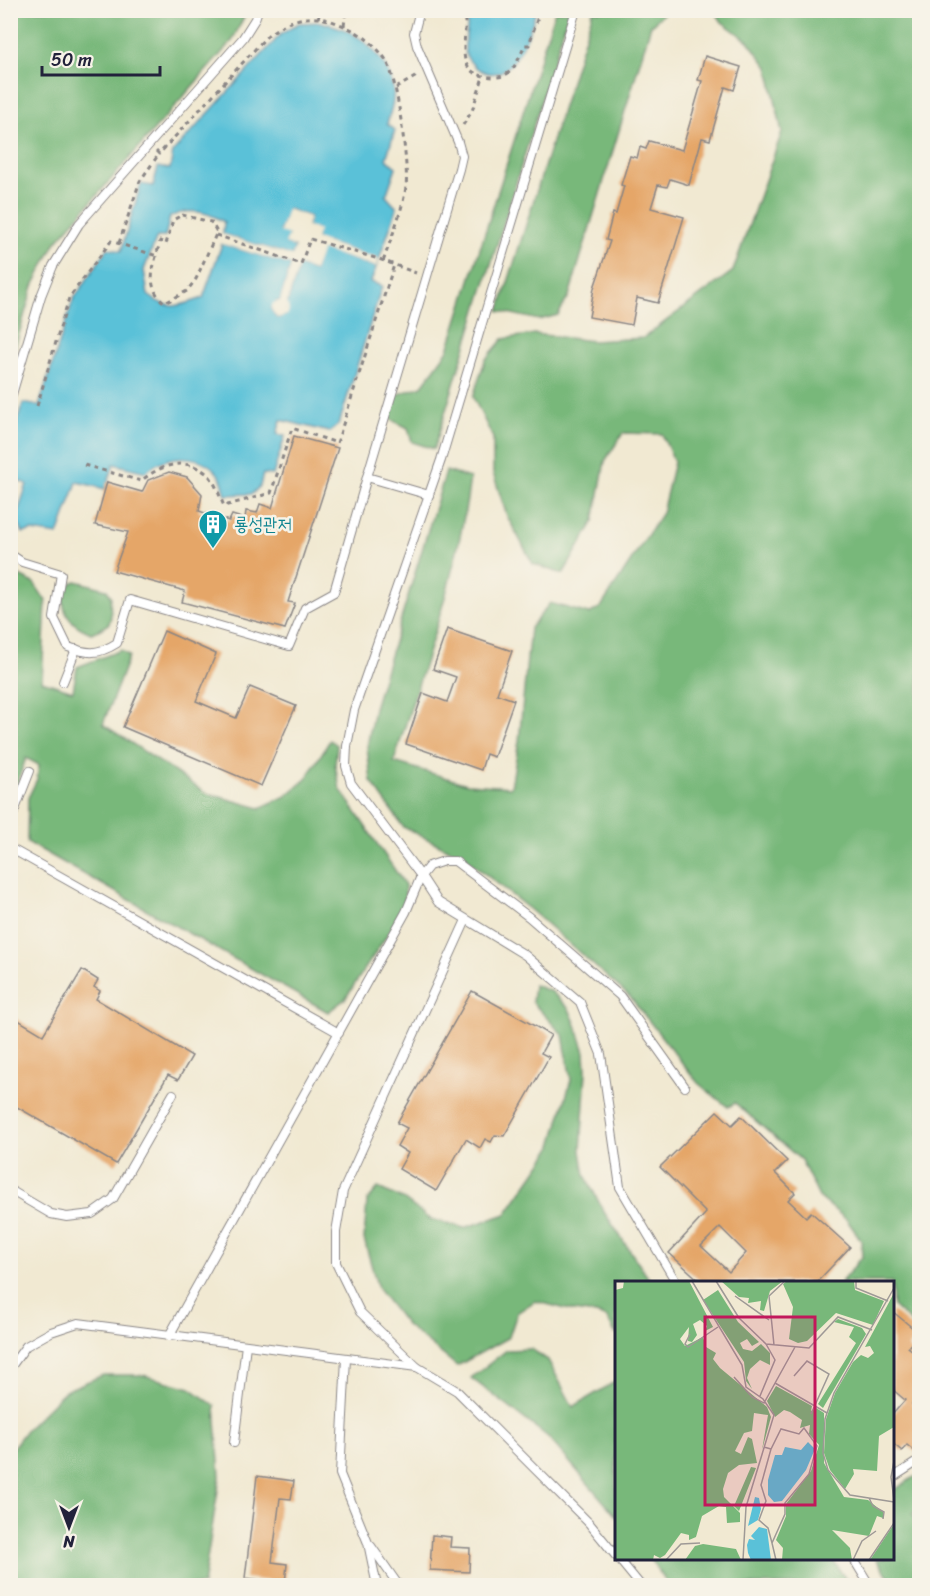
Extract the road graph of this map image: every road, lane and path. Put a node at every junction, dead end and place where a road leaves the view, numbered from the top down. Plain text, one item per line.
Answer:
1 (258, 10) edge
2 (321, 10) edge
3 (346, 10) edge
4 (420, 10) edge
5 (463, 10) edge
6 (540, 10) edge
7 (576, 10) edge
8 (318, 18) junction
9 (344, 26) junction
10 (423, 61) junction
11 (483, 77) junction
12 (395, 88) junction
13 (456, 137) junction
14 (149, 144) junction
15 (159, 154) junction
16 (216, 234) junction
17 (119, 243) junction
18 (157, 256) junction
19 (383, 262) junction
20 (394, 265) junction
21 (426, 276) junction
22 (10, 401) edge
23 (37, 406) dead end
24 (84, 465) dead end
25 (367, 477) junction
26 (429, 495) junction
27 (10, 554) edge
28 (75, 649) junction
29 (63, 682) dead end
30 (30, 771) dead end
31 (10, 822) edge
32 (10, 848) edge
33 (422, 876) junction
34 (466, 920) junction
35 (339, 1033) junction
36 (685, 1087) dead end
37 (173, 1094) dead end
38 (10, 1190) edge
39 (675, 1281) edge
40 (169, 1336) junction
41 (246, 1346) junction
42 (346, 1358) junction
43 (417, 1367) junction
44 (10, 1368) edge
45 (234, 1443) dead end
46 (920, 1460) edge
47 (894, 1477) edge
48 (368, 1543) junction
49 (615, 1555) edge
50 (619, 1560) edge
51 (854, 1560) edge
52 (377, 1586) edge
53 (399, 1586) edge
54 (641, 1586) edge
55 (870, 1586) edge

1 - 14 lane
2 - 8 path
3 - 9 path
4 - 10 lane
5 - 11 path
6 - 11 path
7 - 26 lane
8 - 9 path
8 - 15 path
9 - 12 path
10 - 12 path
10 - 13 lane
11 - 13 path
12 - 19 path
13 - 21 lane
14 - 15 path
14 - 22 lane
15 - 17 path
16 - 18 path
16 - 18 path
16 - 19 path
17 - 18 path
17 - 23 path
19 - 20 path
20 - 21 path
20 - 24 path
21 - 25 lane
25 - 26 lane
25 - 28 lane
26 - 33 lane
27 - 28 lane
28 - 29 lane
30 - 31 lane
32 - 35 lane
33 - 34 lane
33 - 35 lane
33 - 36 lane
34 - 39 lane
34 - 43 lane
35 - 40 lane
37 - 38 lane
40 - 41 lane
40 - 44 lane
41 - 42 lane
41 - 45 lane
42 - 43 lane
42 - 48 lane
43 - 49 lane
46 - 47 lane
48 - 52 lane
48 - 53 lane
50 - 54 lane
51 - 55 lane

